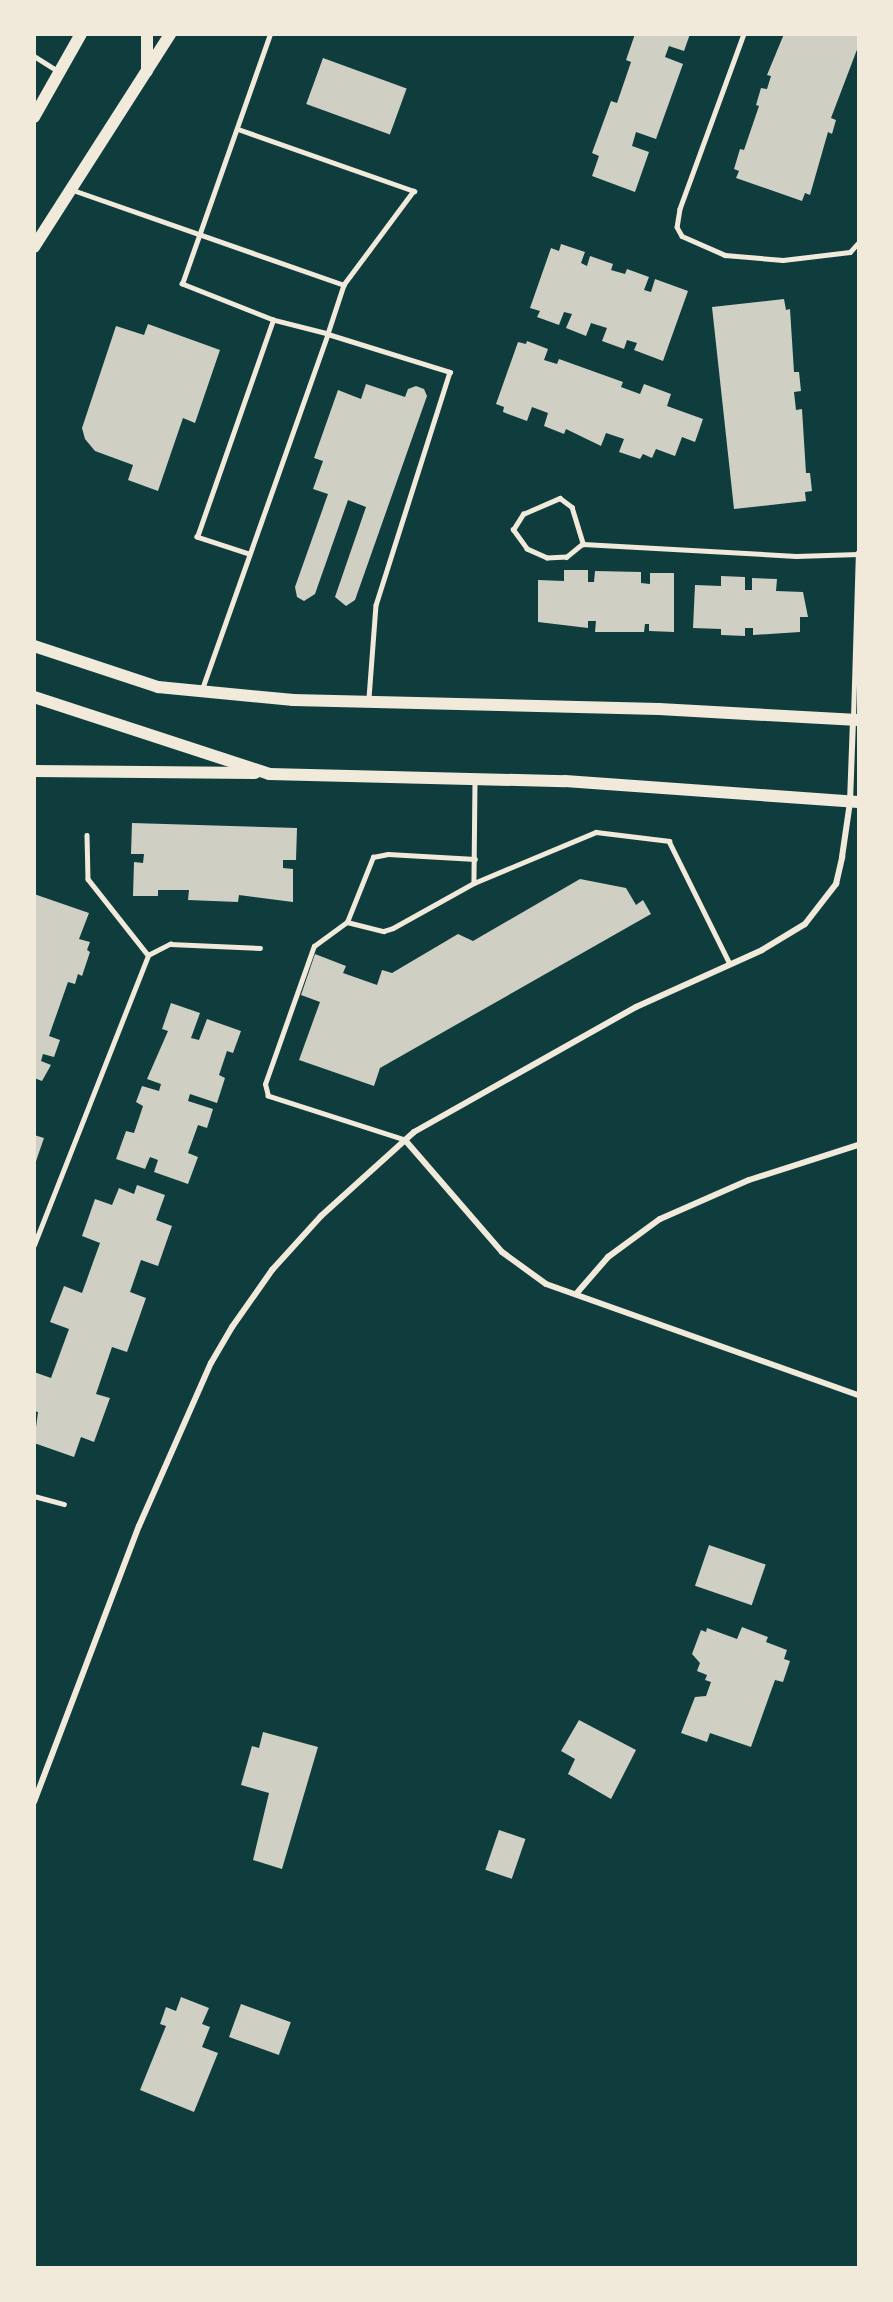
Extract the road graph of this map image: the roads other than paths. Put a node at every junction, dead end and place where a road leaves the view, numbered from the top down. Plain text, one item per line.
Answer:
1 (81, 34) edge
2 (147, 34) edge
3 (170, 34) edge
4 (270, 34) edge
5 (744, 34) edge
6 (34, 56) edge
7 (60, 72) junction
8 (147, 72) junction
9 (34, 117) edge
10 (238, 129) junction
11 (74, 190) junction
12 (201, 235) junction
13 (858, 243) edge
14 (34, 247) edge
15 (344, 285) junction
16 (273, 320) junction
17 (328, 334) junction
18 (582, 544) junction
19 (858, 553) edge
20 (249, 554) junction
21 (37, 645) edge
22 (201, 692) junction
23 (34, 697) edge
24 (369, 702) junction
25 (856, 720) edge
26 (34, 771) edge
27 (269, 774) junction
28 (476, 779) junction
29 (854, 802) edge
30 (87, 834) dead end
31 (475, 859) junction
32 (474, 883) junction
33 (347, 922) junction
34 (260, 948) dead end
35 (147, 955) junction
36 (729, 964) junction
37 (405, 1140) junction
38 (858, 1145) edge
39 (34, 1245) edge
40 (576, 1294) junction
41 (858, 1395) edge
42 (34, 1496) edge
43 (64, 1504) dead end
44 (34, 1802) edge

1 - 7 main road
2 - 8 main road
3 - 8 main road
4 - 10 lane
5 - 13 lane
6 - 7 lane
7 - 9 main road
8 - 11 main road
10 - 12 lane
10 - 15 lane
11 - 12 lane
11 - 14 main road
12 - 15 lane
12 - 16 lane
15 - 17 lane
16 - 17 lane
16 - 20 lane
17 - 20 lane
17 - 24 lane
18 - 18 lane
18 - 19 lane
19 - 25 lane
20 - 22 lane
21 - 22 main road
22 - 24 main road
23 - 27 main road
24 - 25 main road
25 - 29 street
26 - 27 main road
27 - 28 main road
28 - 29 main road
28 - 31 lane
29 - 36 street
30 - 35 lane
31 - 32 lane
31 - 33 lane
32 - 33 lane
32 - 36 lane
33 - 37 lane
34 - 35 lane
35 - 39 lane
36 - 37 street
37 - 40 street
37 - 44 street
38 - 40 street
40 - 41 street
42 - 43 lane

